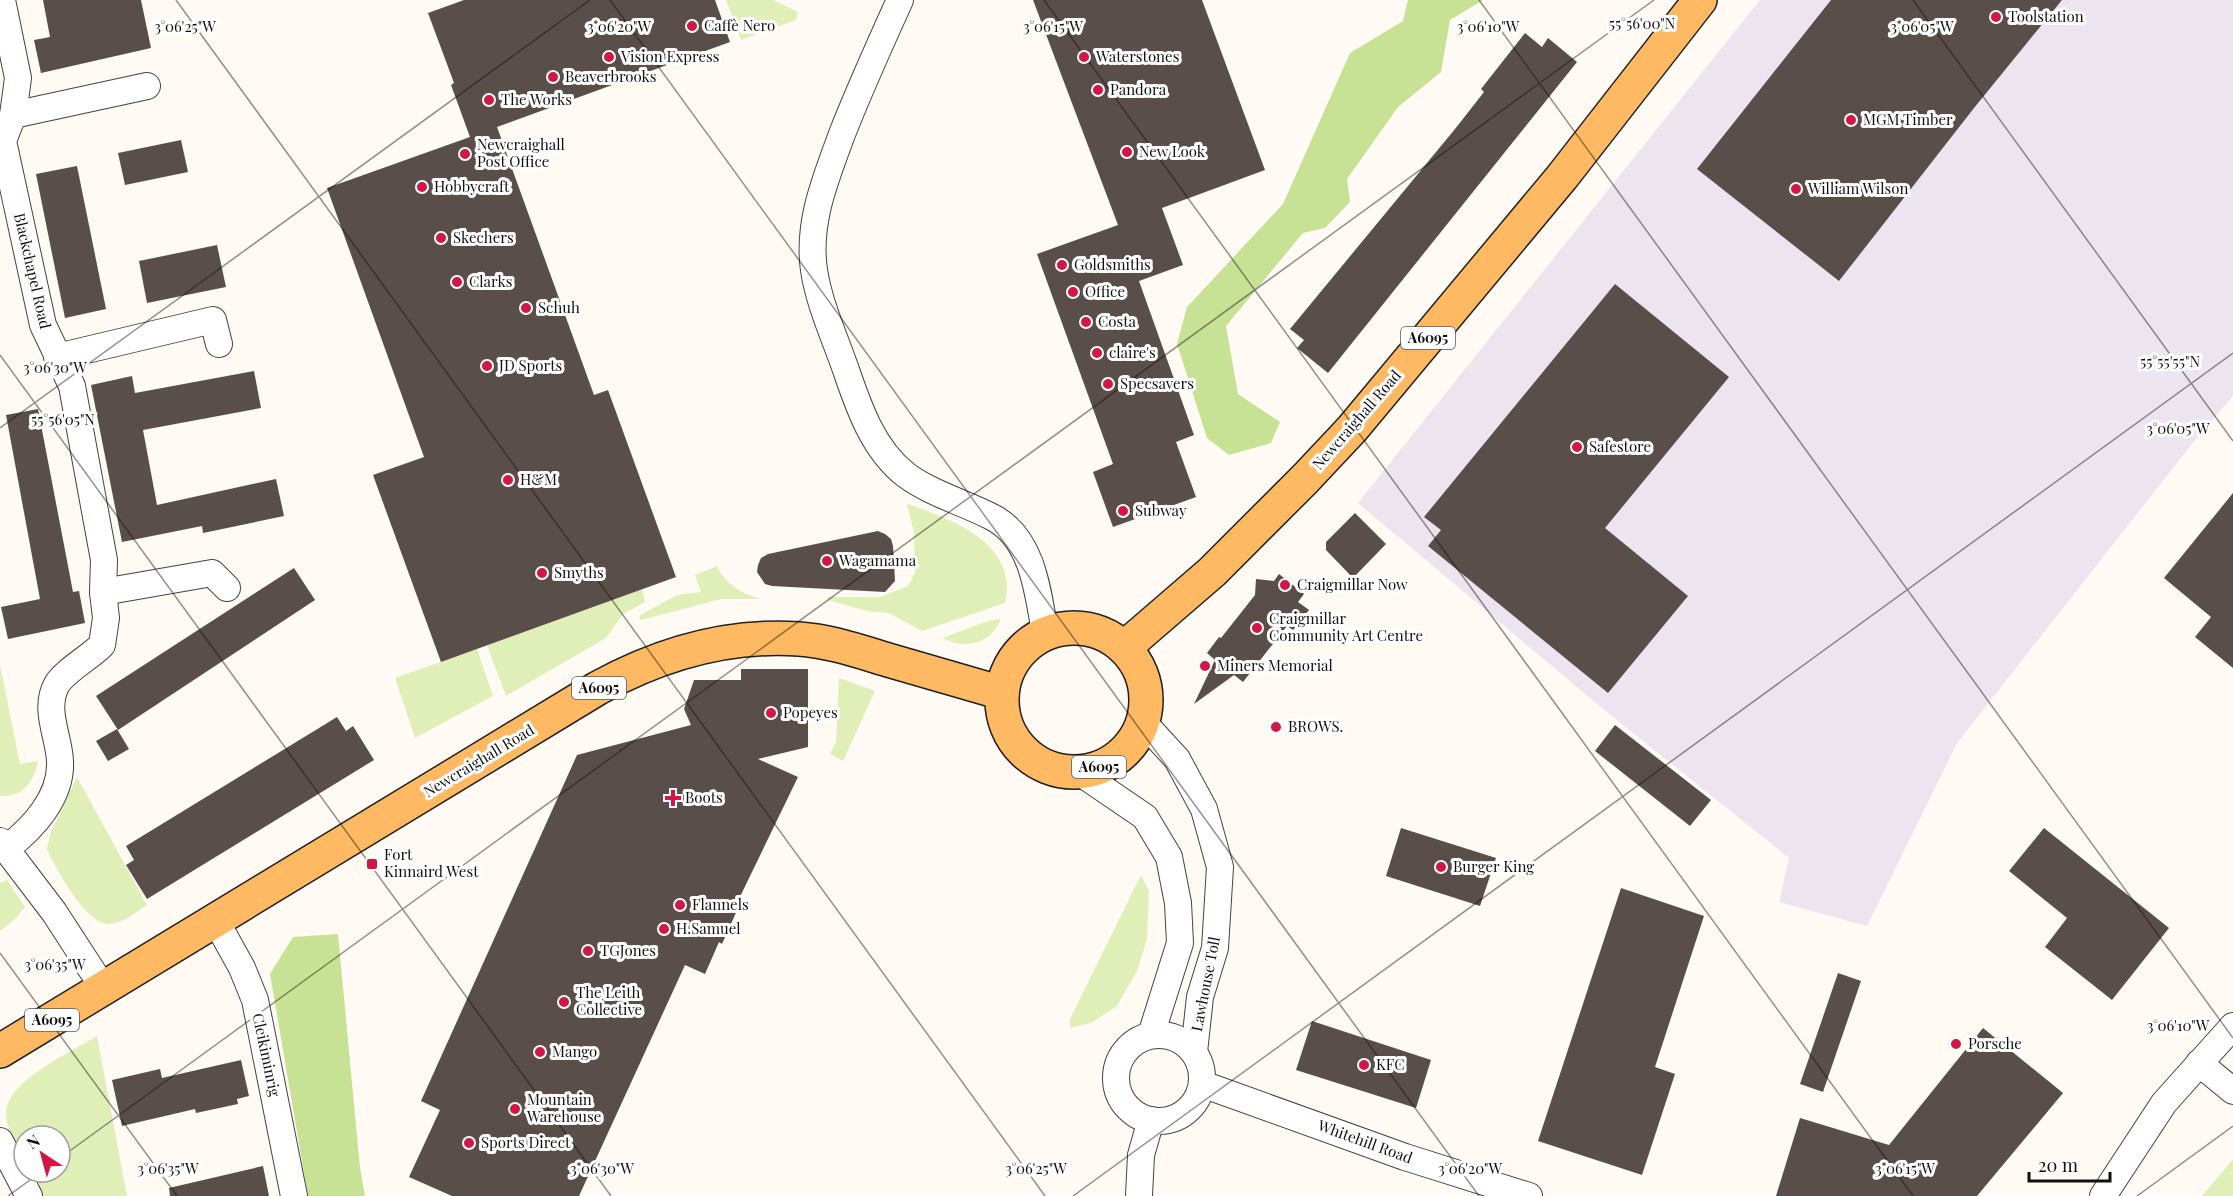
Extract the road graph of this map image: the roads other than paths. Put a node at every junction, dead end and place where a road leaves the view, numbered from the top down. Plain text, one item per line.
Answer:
1 (2, 0) edge
2 (900, 0) edge
3 (1700, 0) edge
4 (147, 86) dead end
5 (13, 115) junction
6 (219, 344) dead end
7 (57, 357) junction
8 (227, 588) dead end
9 (104, 592) junction
10 (1045, 633) junction
11 (1124, 648) junction
12 (1002, 693) junction
13 (1143, 722) junction
14 (1079, 772) junction
15 (3, 844) edge
16 (216, 921) junction
17 (104, 989) junction
18 (2233, 1026) edge
19 (1151, 1035) junction
20 (0, 1051) edge
21 (1194, 1052) junction
22 (2199, 1063) junction
23 (1202, 1084) junction
24 (2233, 1091) edge
25 (1151, 1120) junction
26 (0, 1141) edge
27 (29, 1196) edge
28 (294, 1196) edge
29 (1139, 1196) edge
30 (1529, 1196) edge
31 (2103, 1196) edge

1 - 5 street, Blackchapel Road
2 - 10 street
3 - 11 main road, Newcraighall Road / A6095
4 - 5 street
5 - 7 street, Blackchapel Road
6 - 7 street
7 - 9 street, Blackchapel Road
8 - 9 street
9 - 15 street, Blackchapel Road
10 - 11 main road, A6095
10 - 12 main road, A6095
11 - 13 main road, A6095
12 - 14 main road, A6095
12 - 16 main road, Newcraighall Road / A6095
13 - 14 main road, A6095
13 - 21 street, Lawhouse Toll
14 - 19 street
15 - 17 street
16 - 17 main road, Newcraighall Road / A6095
16 - 28 street, Cleikiminrig
17 - 20 main road, Newcraighall Road / A6095
18 - 22 street
19 - 21 street, Lawhouse Toll
19 - 25 street
21 - 23 street, Lawhouse Toll
22 - 24 street
22 - 31 street
23 - 25 street
23 - 30 street, Whitehill Road
25 - 29 street
26 - 27 street

